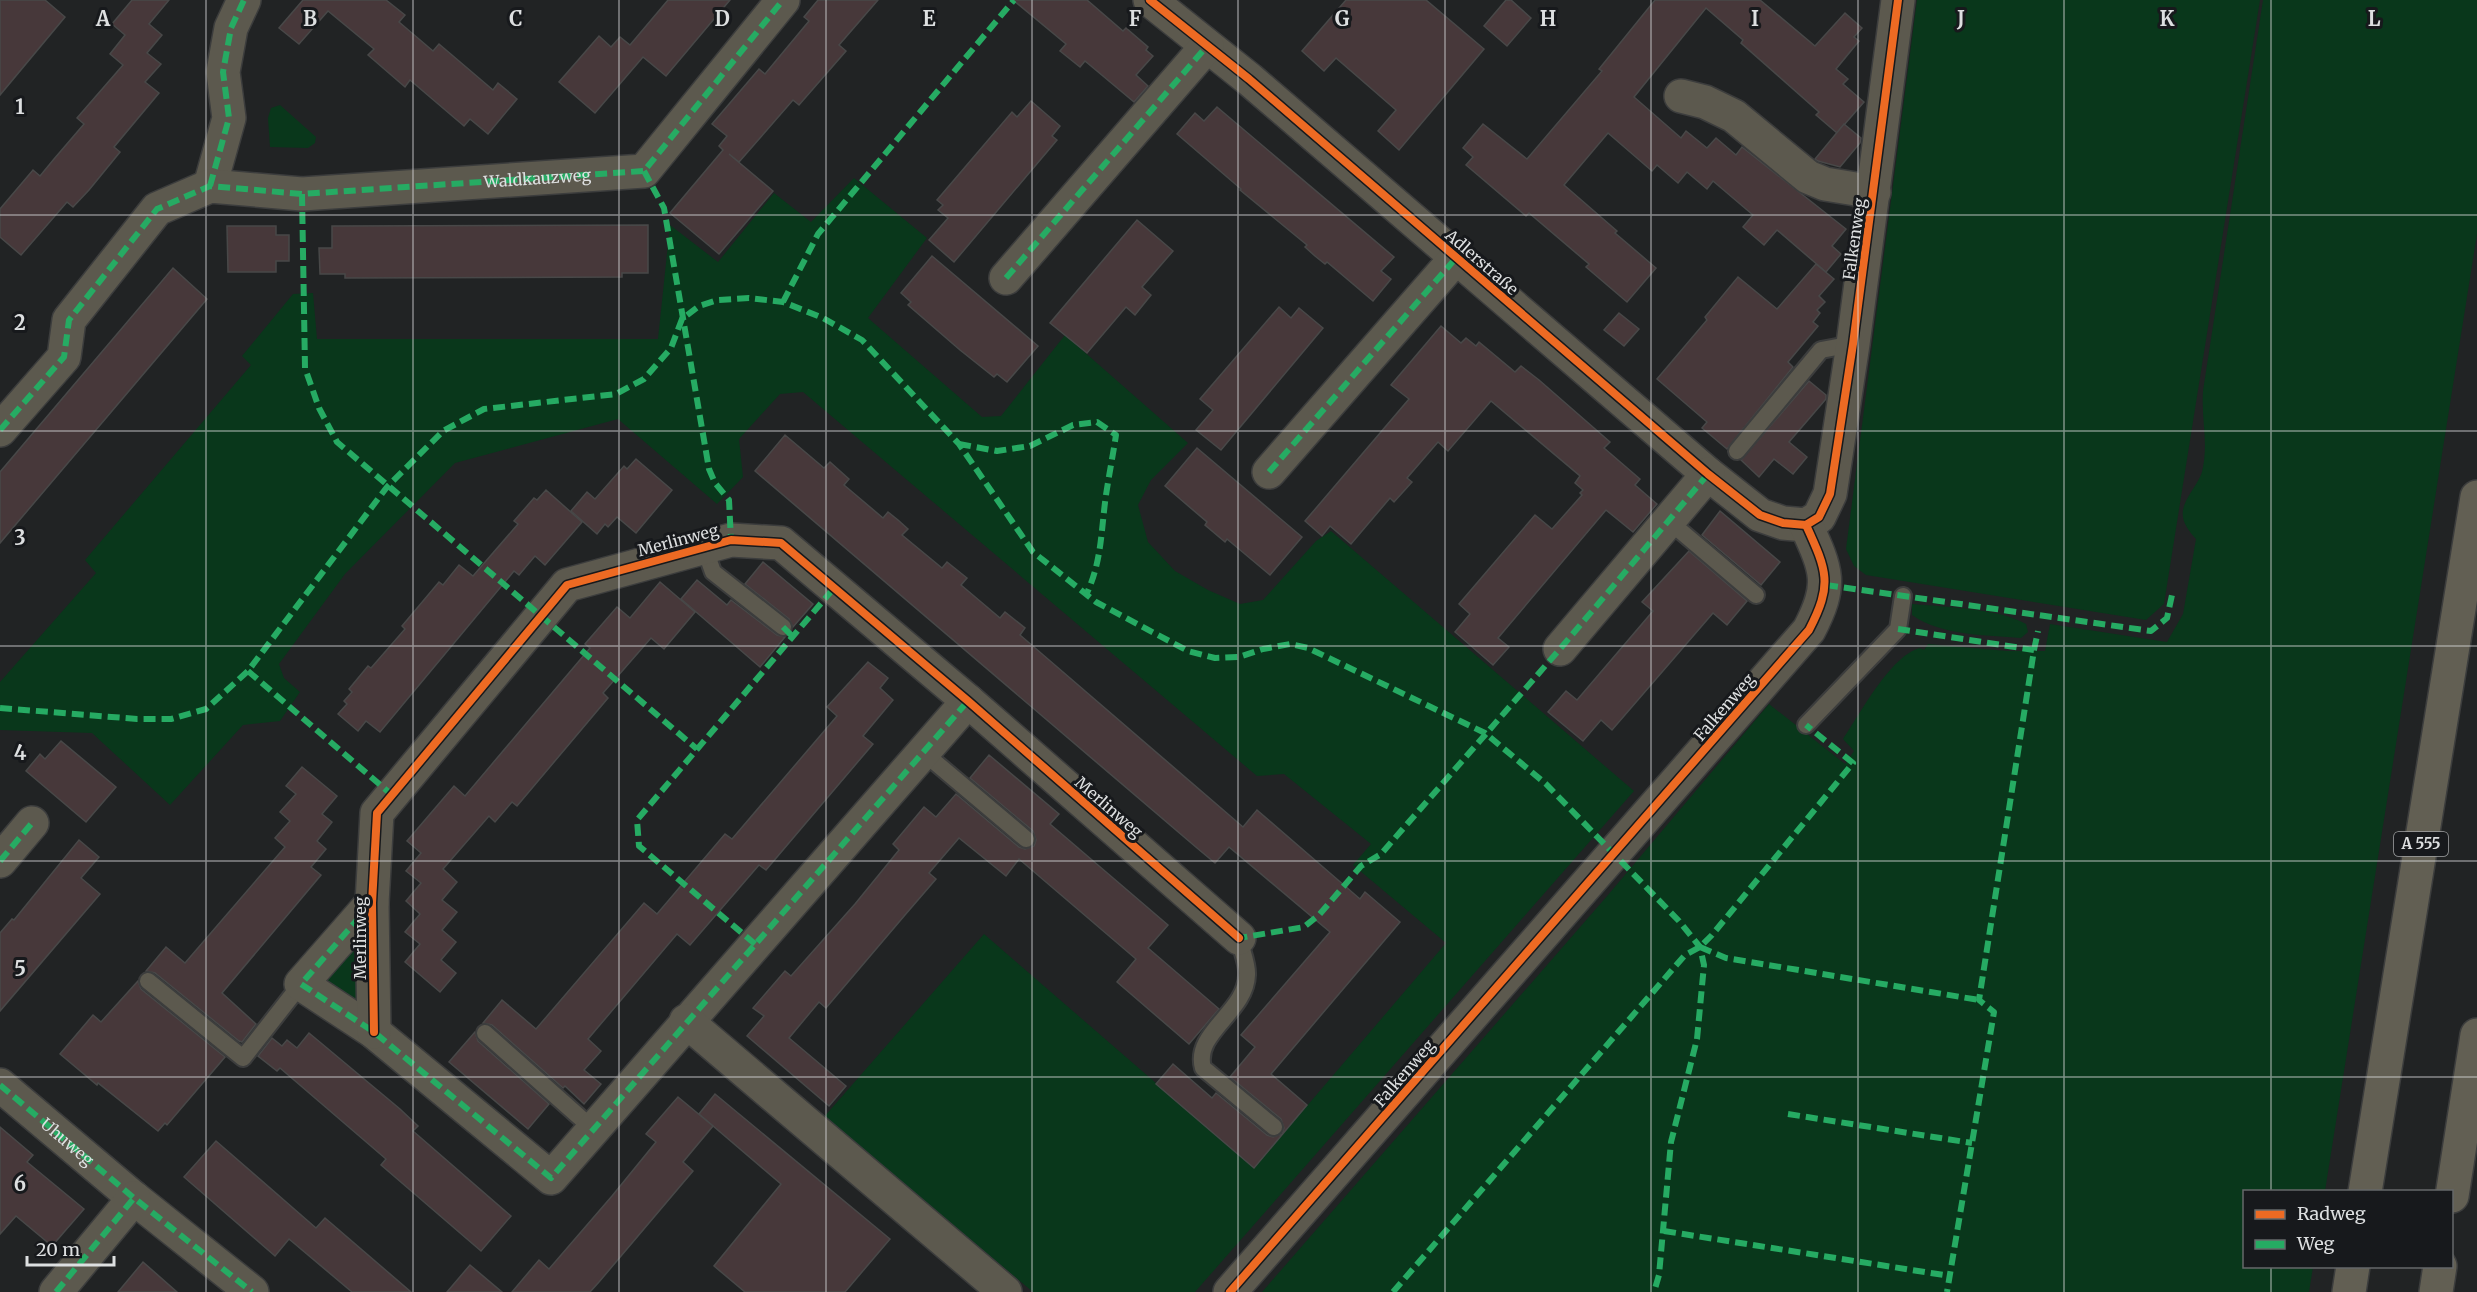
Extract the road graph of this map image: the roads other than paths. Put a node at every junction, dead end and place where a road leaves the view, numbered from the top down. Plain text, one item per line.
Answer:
1 (244, 0) edge
2 (783, 0) edge
3 (1150, 0) edge
4 (1898, 0) edge
5 (1207, 46) junction
6 (1681, 96) dead end
7 (210, 186) junction
8 (1874, 192) junction
9 (1456, 258) junction
10 (1006, 278) dead end
11 (1853, 344) junction
12 (0, 430) edge
13 (1737, 451) dead end
14 (1269, 472) dead end
15 (1708, 474) junction
16 (2477, 497) edge
17 (1670, 522) junction
18 (1806, 525) junction
19 (704, 547) junction
20 (1756, 596) dead end
21 (1903, 596) dead end
22 (783, 627) dead end
23 (1560, 650) dead end
24 (968, 701) junction
25 (1806, 725) dead end
26 (923, 752) junction
27 (32, 823) dead end
28 (1026, 839) dead end
29 (0, 861) edge
30 (372, 903) junction
31 (1239, 938) joint
32 (148, 981) dead end
33 (302, 984) junction
34 (686, 1021) junction
35 (374, 1032) junction
36 (485, 1033) dead end
37 (2477, 1035) edge
38 (0, 1085) edge
39 (1274, 1127) dead end
40 (593, 1128) junction
41 (2365, 1190) edge
42 (2452, 1190) edge
43 (134, 1198) junction
44 (2353, 1268) edge
45 (2440, 1268) edge
46 (56, 1292) edge
47 (252, 1292) edge
48 (1005, 1292) edge
49 (1230, 1292) edge
50 (2349, 1292) edge
51 (2436, 1292) edge

1 - 7 street
2 - 7 street, Waldkauzweg
3 - 5 street, Adlerstraße
4 - 8 street, Falkenweg
5 - 9 street, Adlerstraße
5 - 10 street
6 - 8 street, Falkenweg
7 - 12 street, Waldkauzweg
8 - 11 street, Falkenweg
9 - 14 street, Adlerstraße
9 - 15 street, Adlerstraße
11 - 13 lane
11 - 18 street, Falkenweg
15 - 17 street
15 - 18 street, Adlerstraße
16 - 41 highway, A 555
17 - 20 lane
17 - 23 street
18 - 49 street, Falkenweg
19 - 22 lane
19 - 24 street, Merlinweg
19 - 30 street, Merlinweg
21 - 25 lane
24 - 26 street
24 - 31 street, Merlinweg
26 - 28 lane
26 - 34 street
27 - 29 street
30 - 33 street, Merlinweg
30 - 35 street, Merlinweg
31 - 39 lane
32 - 33 lane
33 - 35 street
34 - 40 street
34 - 48 street
35 - 40 street
36 - 40 lane
37 - 42 highway
38 - 43 street, Uhuweg
43 - 46 street
43 - 47 street, Uhuweg
44 - 50 highway
45 - 51 highway

